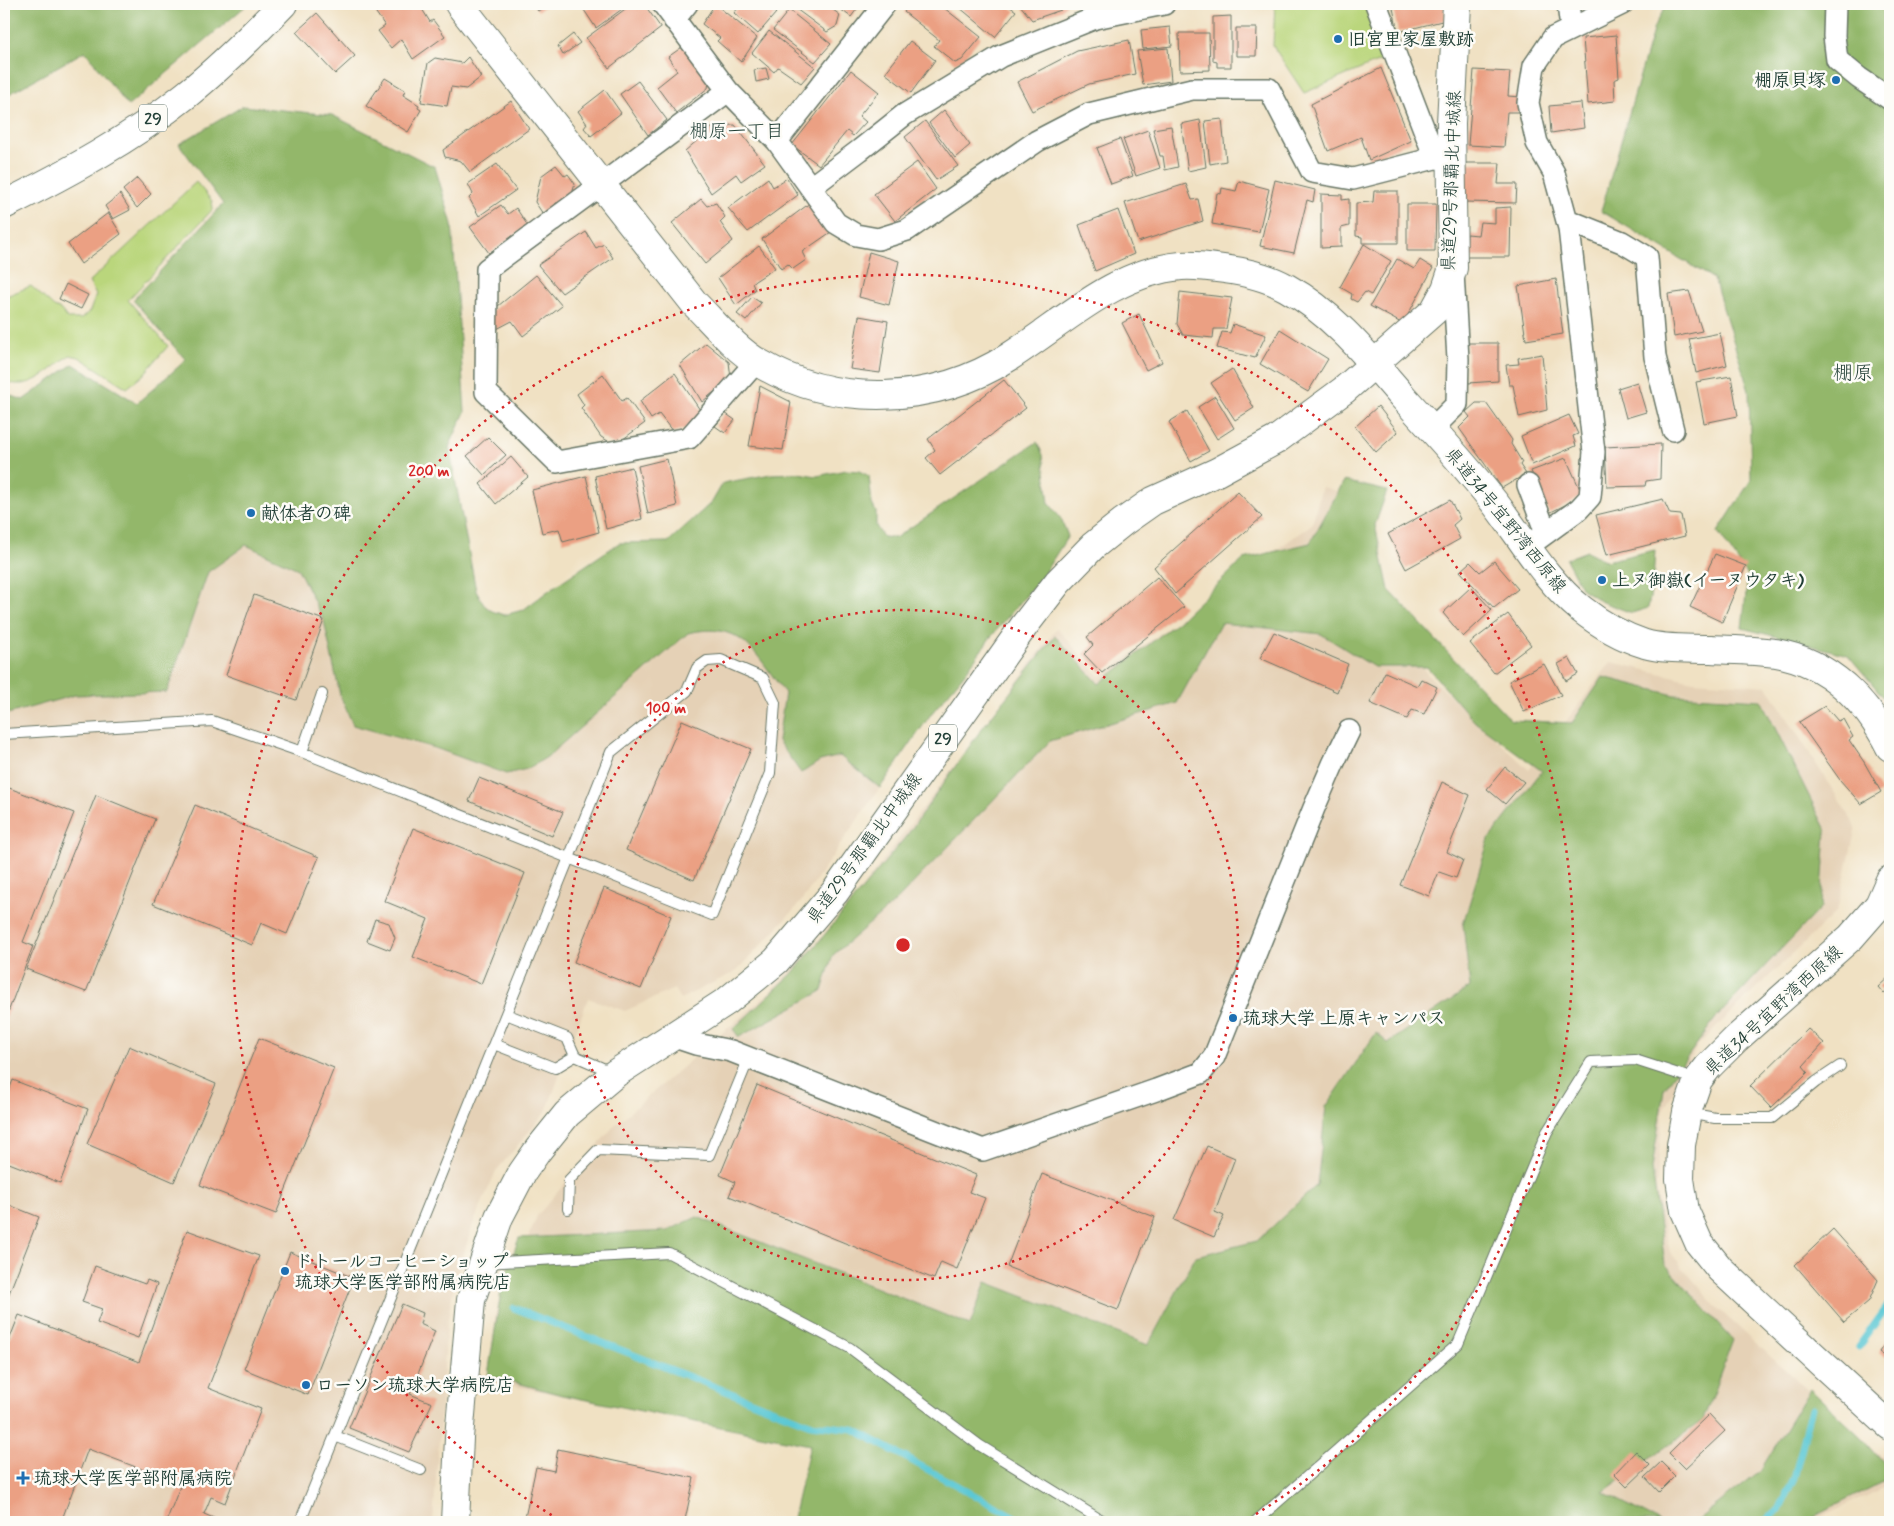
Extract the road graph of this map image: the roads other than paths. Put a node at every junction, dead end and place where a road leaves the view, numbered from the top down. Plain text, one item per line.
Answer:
1 (283, 4) edge
2 (459, 4) edge
3 (885, 4) edge
4 (1164, 4) edge
5 (1376, 4) edge
6 (1457, 4) edge
7 (1568, 4) edge
8 (1622, 4) edge
9 (1835, 4) edge
10 (675, 9) edge
11 (1571, 29) junction
12 (728, 91) junction
13 (1890, 99) edge
14 (777, 141) junction
15 (1443, 159) junction
16 (602, 184) junction
17 (810, 187) junction
18 (4, 205) edge
19 (1567, 220) junction
20 (1453, 268) junction
21 (756, 362) junction
22 (1374, 364) junction
23 (1433, 428) junction
24 (1673, 430) dead end
25 (1528, 485) dead end
26 (1536, 540) junction
27 (322, 694) dead end
28 (1349, 731) dead end
29 (4, 734) edge
30 (1890, 747) edge
31 (302, 752) junction
32 (569, 858) junction
33 (1890, 880) edge
34 (506, 1014) junction
35 (672, 1036) junction
36 (494, 1044) junction
37 (575, 1056) junction
38 (749, 1058) junction
39 (1840, 1066) dead end
40 (616, 1074) junction
41 (1698, 1080) junction
42 (1687, 1112) junction
43 (568, 1209) dead end
44 (482, 1264) junction
45 (1890, 1426) edge
46 (336, 1436) junction
47 (422, 1470) dead end
48 (300, 1522) edge
49 (455, 1522) edge
50 (1104, 1522) edge
51 (1255, 1522) edge

1 - 18 main road, 29
2 - 16 main road, 県道34号宜野湾西原線
3 - 14 street
4 - 17 street
5 - 15 street
6 - 15 main road, 県道29号那覇北中城線 / 29
7 - 11 street
8 - 11 street
9 - 13 street
10 - 12 street
11 - 19 street
12 - 14 street
12 - 16 street
14 - 17 street
15 - 17 street
15 - 20 main road, 県道29号那覇北中城線 / 29
16 - 21 main road, 県道34号宜野湾西原線
16 - 21 street
19 - 24 street
19 - 26 street
20 - 22 main road, 県道29号那覇北中城線 / 29
20 - 23 street
21 - 22 main road, 県道34号宜野湾西原線
22 - 23 main road, 県道34号宜野湾西原線
22 - 35 main road, 県道29号那覇北中城線 / 29
23 - 26 main road, 県道34号宜野湾西原線
25 - 26 street
26 - 30 main road, 県道34号宜野湾西原線
27 - 31 lane
28 - 38 street
29 - 31 lane
31 - 32 lane
32 - 32 lane
32 - 34 lane
33 - 41 main road, 県道34号宜野湾西原線
34 - 36 lane
34 - 37 lane
35 - 38 street
35 - 40 main road, 県道29号那覇北中城線 / 29
36 - 37 lane
36 - 46 lane
37 - 40 lane
38 - 43 lane
39 - 42 lane
40 - 44 main road, 県道29号那覇北中城線 / 29
41 - 42 main road, 県道34号宜野湾西原線
41 - 51 lane
42 - 45 main road, 県道34号宜野湾西原線
44 - 49 main road, 県道29号那覇北中城線 / 29
44 - 50 lane
46 - 47 lane
46 - 48 lane

